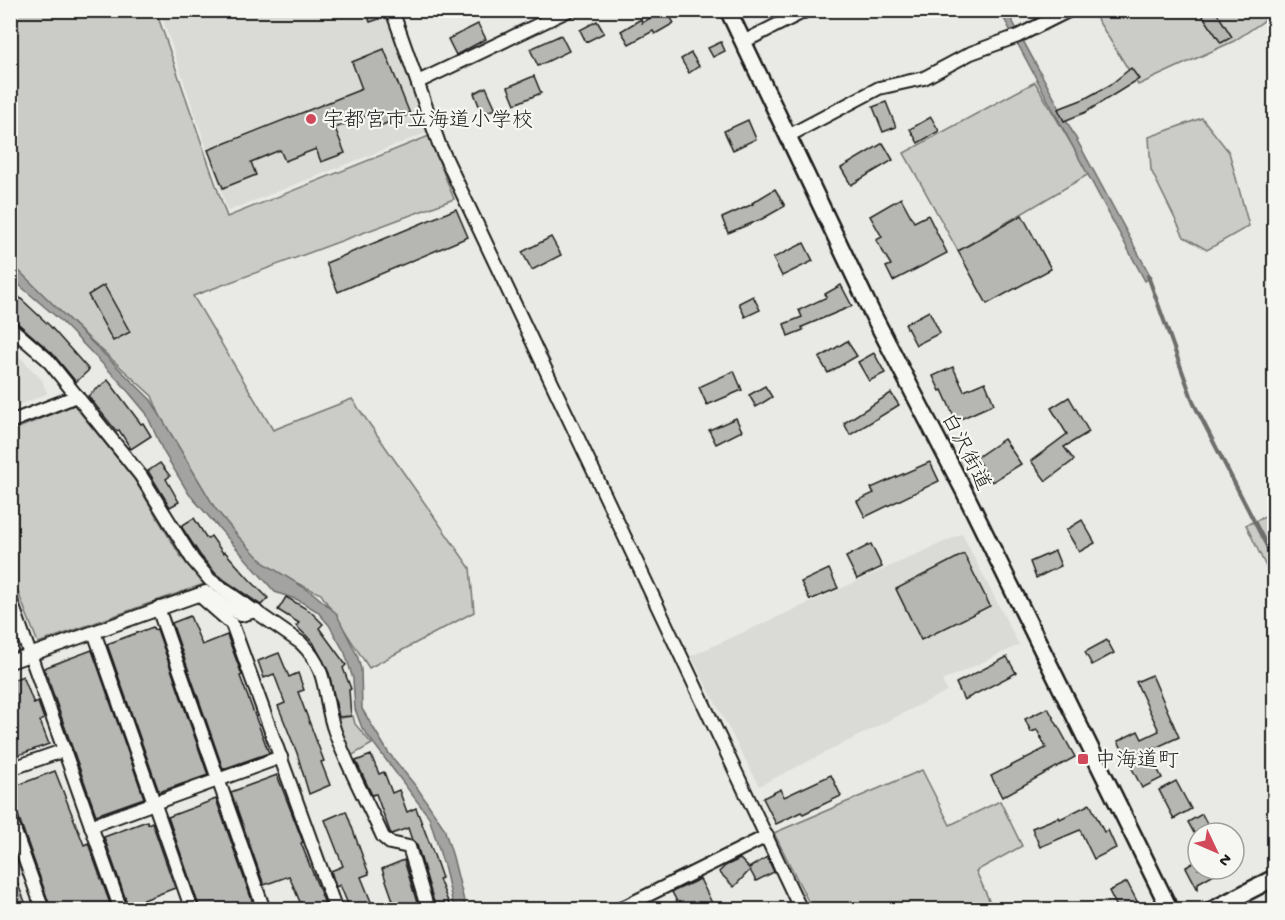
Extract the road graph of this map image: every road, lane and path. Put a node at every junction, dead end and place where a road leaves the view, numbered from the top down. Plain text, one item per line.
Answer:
1 (392, 10) edge
2 (569, 10) edge
3 (728, 10) edge
4 (807, 10) edge
5 (1070, 10) edge
6 (743, 42) junction
7 (418, 82) junction
8 (788, 136) junction
9 (10, 327) edge
10 (77, 396) junction
11 (10, 422) edge
12 (199, 595) junction
13 (10, 598) edge
14 (158, 608) junction
15 (256, 611) junction
16 (94, 632) junction
17 (31, 655) junction
18 (10, 662) edge
19 (64, 750) junction
20 (281, 757) junction
21 (10, 769) edge
22 (219, 780) junction
23 (154, 803) junction
24 (10, 818) edge
25 (91, 825) junction
26 (766, 836) junction
27 (1275, 878) edge
28 (43, 909) edge
29 (120, 909) edge
30 (192, 909) edge
31 (264, 909) edge
32 (336, 909) edge
33 (428, 909) edge
34 (618, 909) edge
35 (801, 909) edge
36 (1170, 909) edge
37 (1212, 909) edge

1 - 7 street
2 - 7 street
3 - 6 main road, 白沢街道
4 - 6 street
5 - 8 street
6 - 8 main road, 白沢街道
7 - 26 street
8 - 36 main road, 白沢街道
9 - 10 street
10 - 11 street
10 - 15 street
12 - 14 street
12 - 15 street
12 - 20 street
13 - 17 street
14 - 16 street
14 - 22 street
15 - 33 street
16 - 17 street
16 - 23 street
17 - 18 street
17 - 19 street
19 - 21 street
19 - 25 street
20 - 22 street
20 - 32 street
22 - 23 street
22 - 31 street
23 - 25 street
23 - 30 street
24 - 28 street
25 - 29 street
26 - 34 street
26 - 35 street
27 - 37 main road

